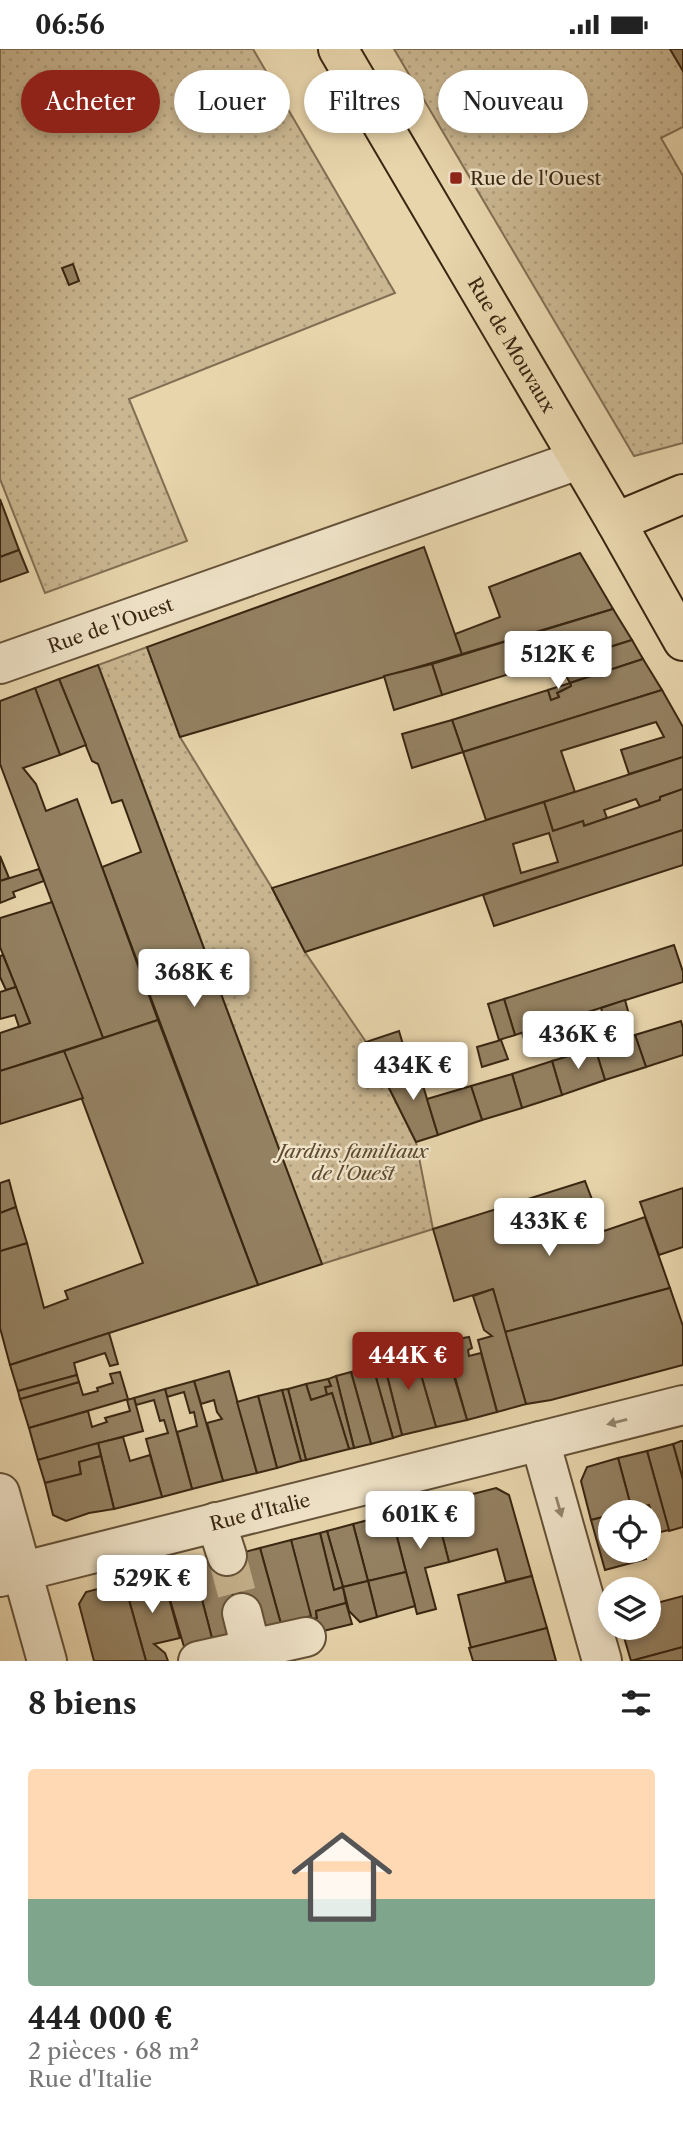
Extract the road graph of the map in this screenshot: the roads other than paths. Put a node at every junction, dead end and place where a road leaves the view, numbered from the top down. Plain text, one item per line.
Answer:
1 (338, 49) edge
2 (579, 460) junction
3 (683, 494) edge
4 (616, 522) junction
5 (683, 641) edge
6 (0, 664) edge
7 (683, 1405) edge
8 (540, 1441) junction
9 (0, 1493) edge
10 (11, 1574) edge
11 (306, 1637) dead end
12 (47, 1661) edge
13 (198, 1661) edge
14 (602, 1661) edge

1 - 2 main road, Rue de Mouvaux
2 - 4 main road, Rue de Mouvaux
2 - 6 street, Rue de l'Ouest
3 - 4 main road
4 - 5 main road, Rue de Mouvaux
7 -> 8 street, Rue d'Italie
8 - 10 street, Rue d'Italie
8 -> 14 street
9 - 10 street
10 - 12 street
11 - 13 street

